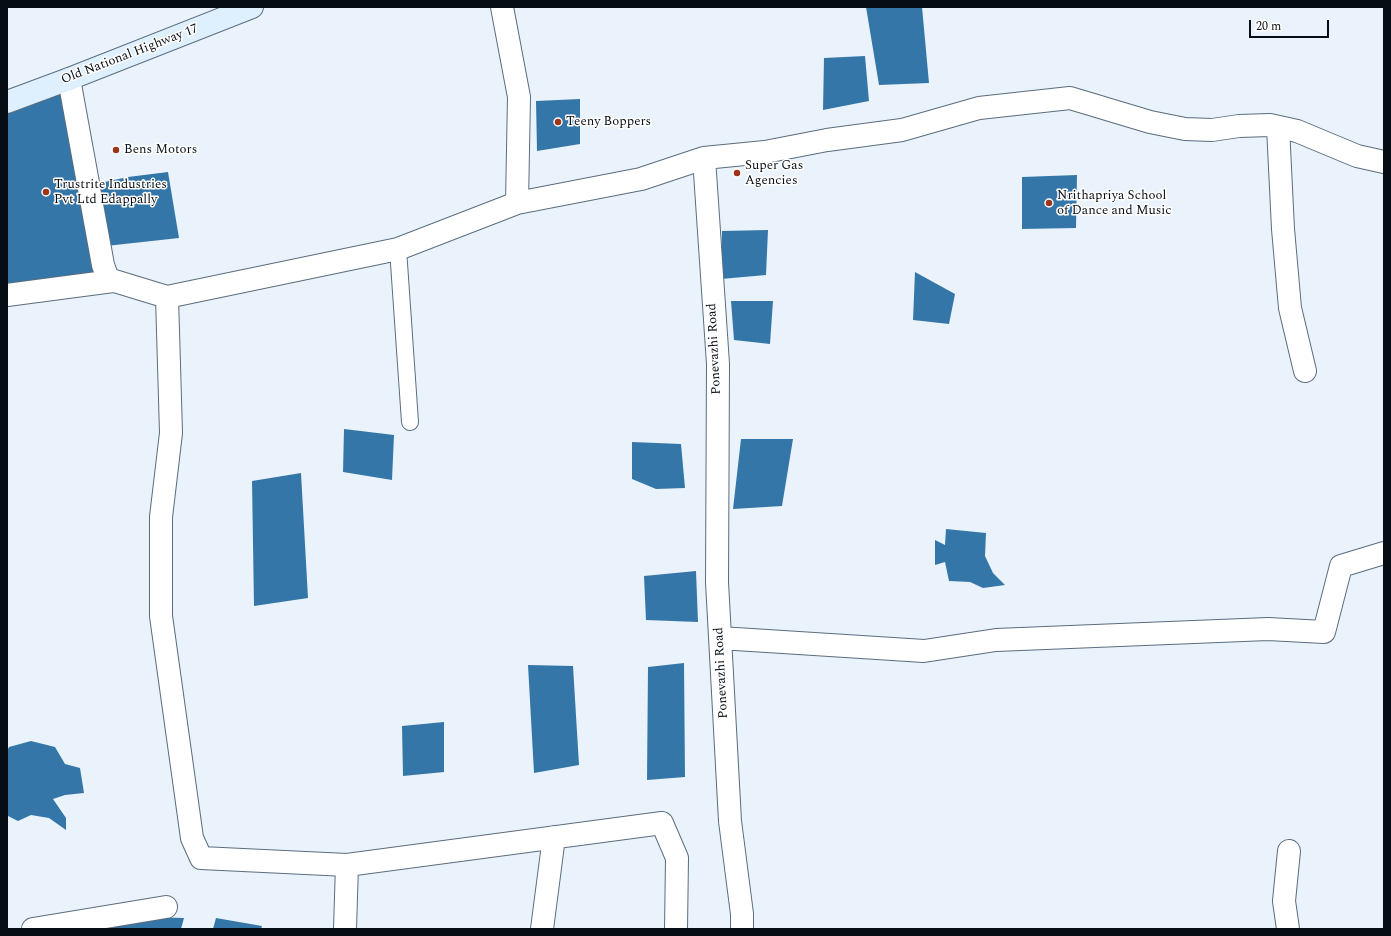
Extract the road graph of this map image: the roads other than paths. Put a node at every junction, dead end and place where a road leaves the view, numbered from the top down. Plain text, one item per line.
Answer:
1 (252, 7) edge
2 (502, 7) edge
3 (69, 79) junction
4 (7, 102) edge
5 (1278, 127) junction
6 (704, 158) junction
7 (1384, 162) edge
8 (518, 203) junction
9 (398, 249) junction
10 (113, 281) junction
11 (7, 296) edge
12 (167, 297) junction
13 (1305, 371) dead end
14 (410, 422) dead end
15 (1384, 553) edge
16 (720, 638) junction
17 (554, 837) junction
18 (1289, 851) dead end
19 (347, 865) junction
20 (166, 907) dead end
21 (33, 929) edge
22 (345, 929) edge
23 (542, 929) edge
24 (676, 929) edge
25 (742, 929) edge
26 (1288, 929) edge

1 - 3 street, Old National Highway 17
2 - 8 street
3 - 4 street, Old National Highway 17
3 - 10 street
5 - 6 street
5 - 7 street
5 - 13 street
6 - 8 street
6 - 16 street, Ponevazhi Road
8 - 9 street
9 - 12 street
9 - 14 lane
10 - 11 street
10 - 12 street
12 - 19 street
15 - 16 street
16 - 25 street, Ponevazhi Road
17 - 19 street
17 - 23 street
17 - 24 street
18 - 26 street
19 - 22 street
20 - 21 street

